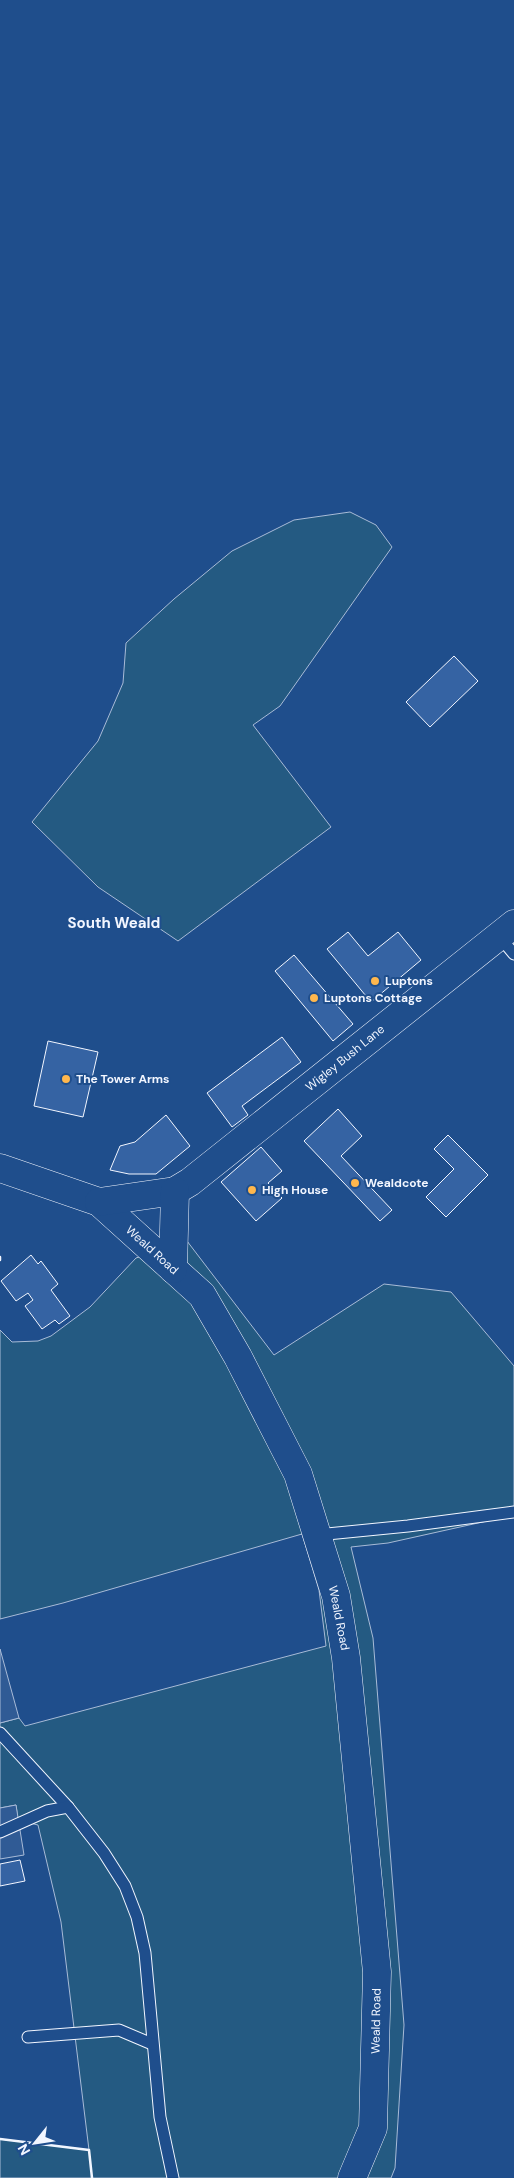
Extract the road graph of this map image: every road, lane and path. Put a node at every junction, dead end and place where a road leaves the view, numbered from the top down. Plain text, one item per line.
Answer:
1 (509, 938) edge
2 (0, 1168) edge
3 (175, 1191) junction
4 (100, 1202) junction
5 (173, 1269) junction
6 (514, 1512) edge
7 (317, 1535) junction
8 (0, 1733) edge
9 (68, 1807) junction
10 (0, 1832) edge
11 (28, 2037) dead end
12 (152, 2044) junction
13 (173, 2178) edge
14 (352, 2178) edge

1 - 3 street, Wigley Bush Lane
2 - 4 street, Weald Road
3 - 4 street, Wigley Bush Lane
3 - 5 street
4 - 5 street, Weald Road
5 - 7 street, Weald Road
6 - 7 lane
7 - 14 street, Weald Road
8 - 9 lane
9 - 10 lane
9 - 12 lane
11 - 12 lane
12 - 13 lane

